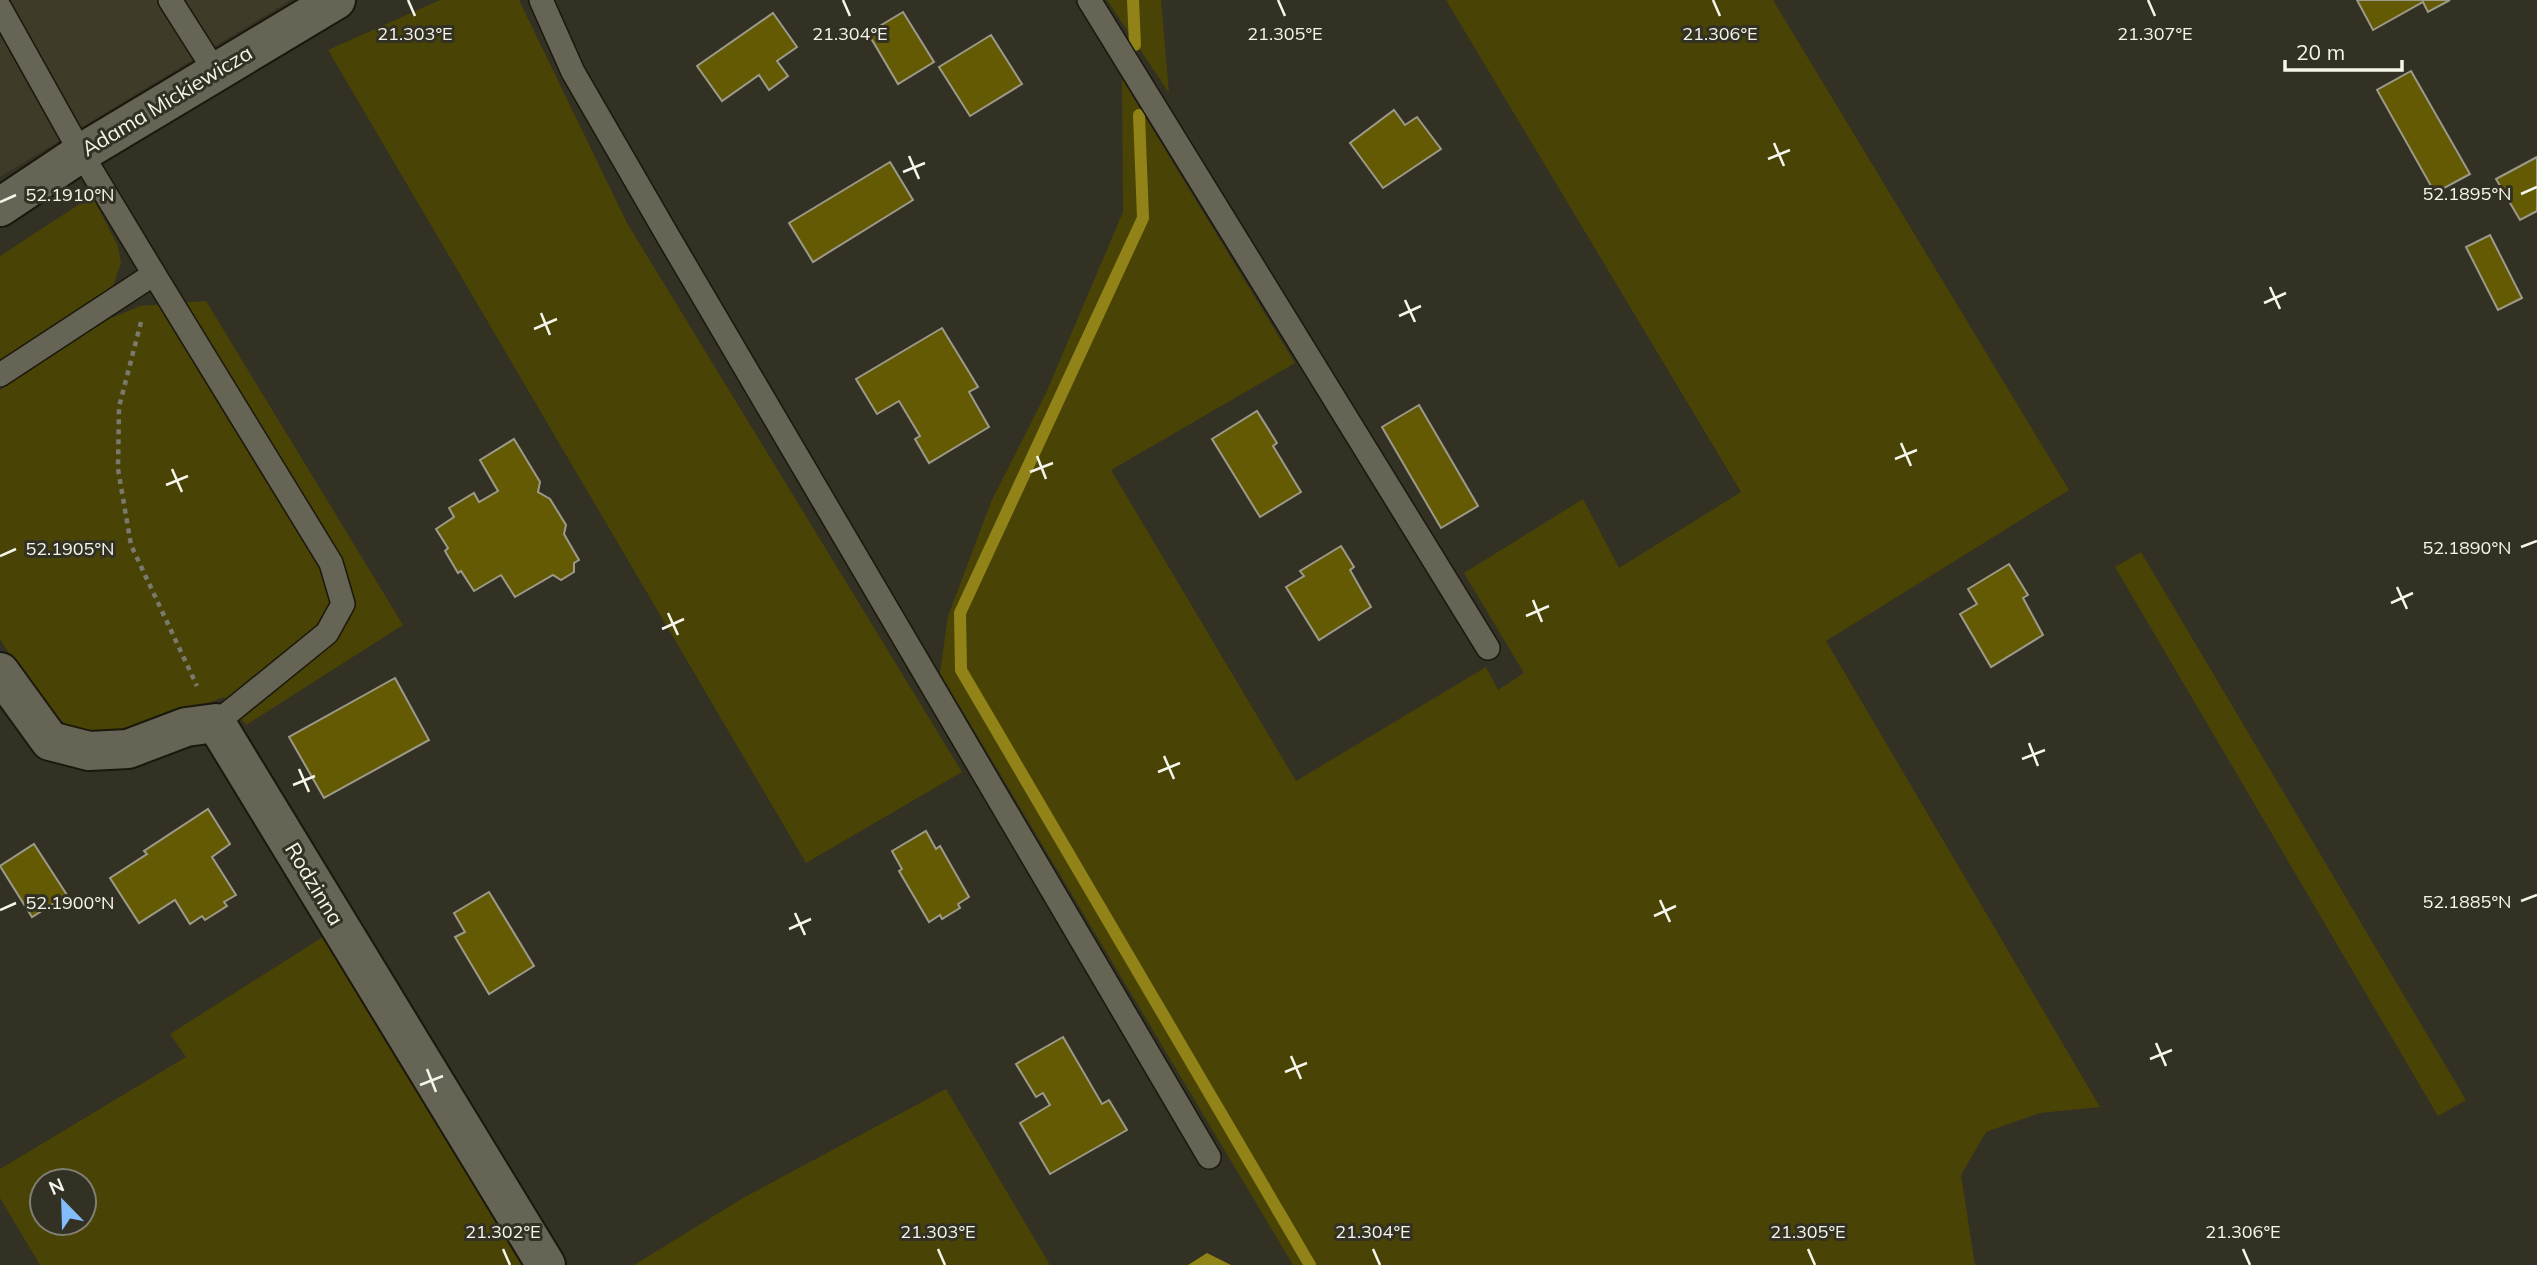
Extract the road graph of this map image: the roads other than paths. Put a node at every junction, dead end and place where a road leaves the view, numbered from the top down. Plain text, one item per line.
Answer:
1 (170, 0) edge
2 (336, 0) edge
3 (541, 0) edge
4 (1089, 0) edge
5 (0, 8) edge
6 (215, 71) junction
7 (80, 153) junction
8 (0, 207) edge
9 (154, 274) junction
10 (0, 375) edge
11 (1488, 648) dead end
12 (0, 672) edge
13 (216, 723) junction
14 (1209, 1157) dead end
15 (546, 1265) edge

1 - 6 lane
2 - 6 street, Adama Mickiewicza
3 - 14 lane
4 - 11 lane
5 - 7 lane
6 - 7 street, Adama Mickiewicza
7 - 8 street, Adama Mickiewicza
7 - 9 lane
9 - 10 lane
9 - 13 lane
12 - 13 street
13 - 15 street, Rodzinna

